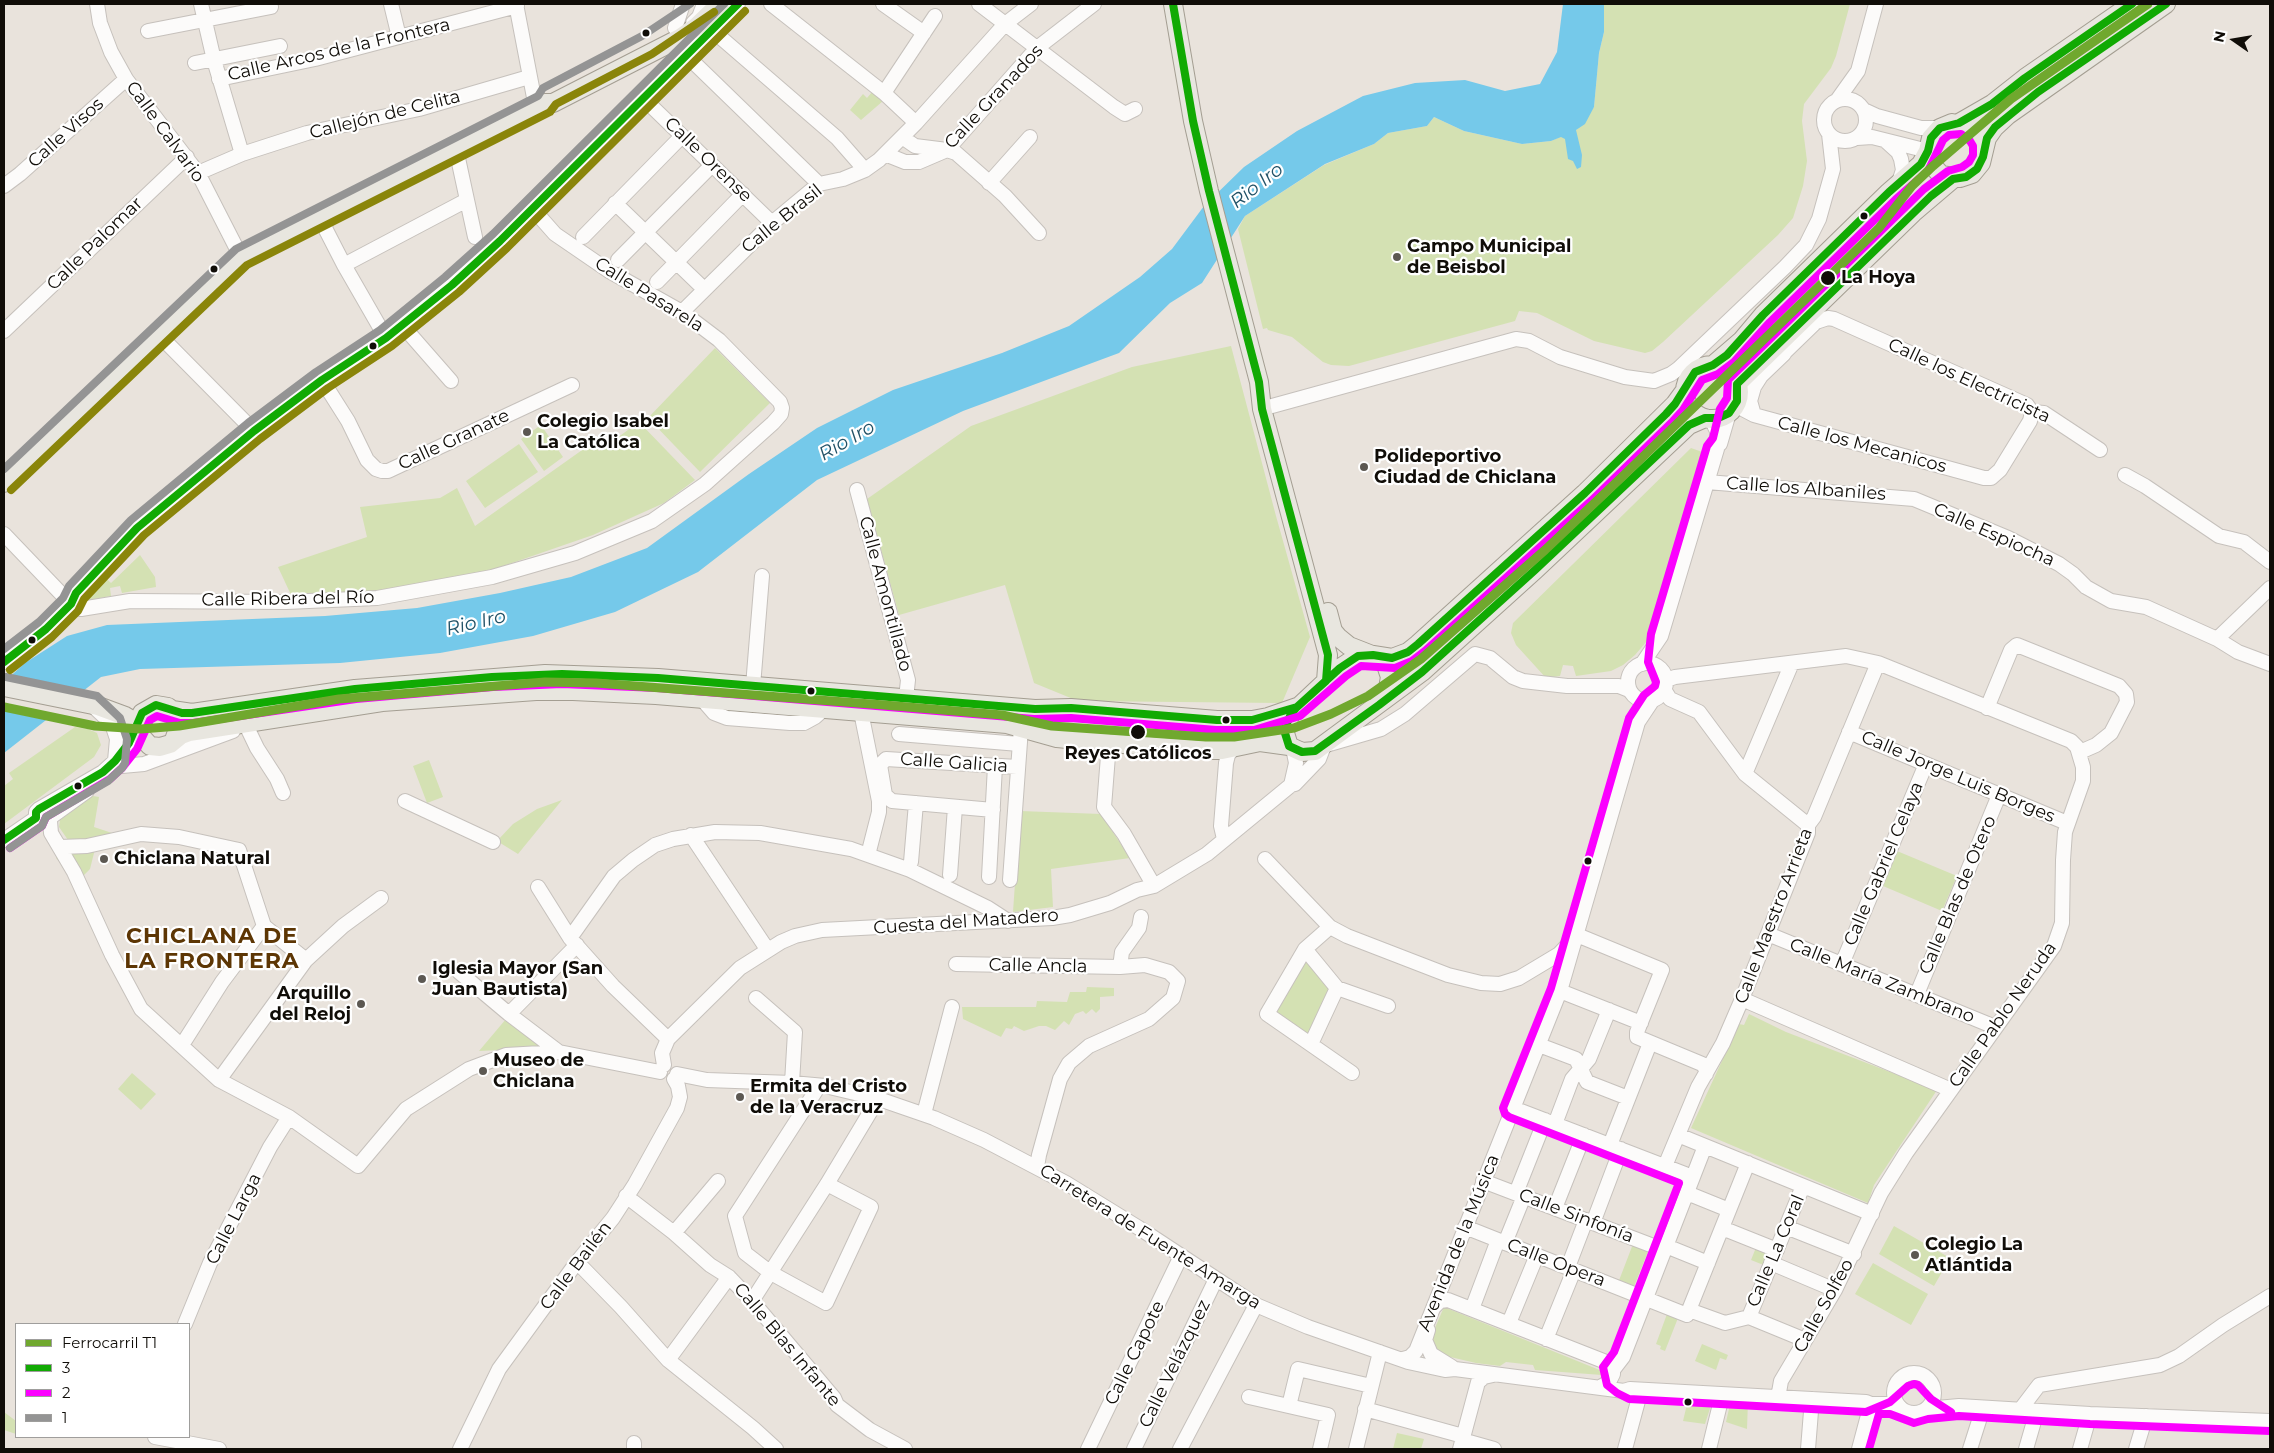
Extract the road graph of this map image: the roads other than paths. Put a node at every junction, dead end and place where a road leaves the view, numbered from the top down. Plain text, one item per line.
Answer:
1 (97, 4) edge
2 (201, 4) edge
3 (270, 4) edge
4 (391, 4) edge
5 (683, 4) edge
6 (708, 4) edge
7 (738, 4) edge
8 (771, 4) edge
9 (883, 4) edge
10 (979, 4) edge
11 (1031, 4) edge
12 (1094, 4) edge
13 (1173, 4) edge
14 (1876, 4) edge
15 (2132, 4) edge
16 (2166, 4) edge
17 (517, 5) edge
18 (935, 16) dead end
19 (204, 20) junction
20 (1005, 24) junction
21 (675, 28) junction
22 (712, 30) junction
23 (148, 31) dead end
24 (924, 33) junction
25 (399, 37) junction
26 (280, 46) dead end
27 (1037, 48) junction
28 (686, 55) junction
29 (214, 60) junction
30 (195, 63) dead end
31 (1858, 71) junction
32 (529, 77) junction
33 (126, 79) junction
34 (220, 79) junction
35 (884, 93) junction
36 (643, 98) junction
37 (1838, 99) junction
38 (541, 106) junction
39 (1863, 108) junction
40 (1135, 109) dead end
41 (916, 123) junction
42 (1959, 123) junction
43 (1940, 128) junction
44 (1829, 134) junction
45 (682, 136) junction
46 (902, 137) junction
47 (1030, 137) dead end
48 (1854, 139) junction
49 (1886, 141) junction
50 (456, 150) junction
51 (947, 150) junction
52 (1984, 150) junction
53 (1928, 151) junction
54 (242, 154) junction
55 (884, 154) junction
56 (187, 157) junction
57 (712, 165) junction
58 (1833, 169) junction
59 (865, 170) junction
60 (198, 173) junction
61 (1953, 179) junction
62 (989, 183) junction
63 (819, 184) junction
64 (1898, 185) junction
65 (4, 186) edge
66 (743, 194) junction
67 (467, 200) junction
68 (615, 203) junction
69 (532, 208) junction
70 (323, 216) junction
71 (772, 223) junction
72 (646, 232) junction
73 (1039, 234) dead end
74 (475, 237) dead end
75 (583, 237) dead end
76 (241, 257) junction
77 (618, 260) dead end
78 (676, 261) junction
79 (344, 265) junction
80 (657, 282) dead end
81 (704, 288) junction
82 (682, 312) junction
83 (402, 324) junction
84 (4, 331) edge
85 (158, 334) junction
86 (386, 338) junction
87 (1784, 353) junction
88 (1764, 358) junction
89 (1713, 366) junction
90 (322, 380) junction
91 (451, 381) dead end
92 (1259, 382) junction
93 (1737, 384) junction
94 (572, 385) dead end
95 (1686, 388) junction
96 (1272, 406) junction
97 (782, 408) joint
98 (1732, 409) junction
99 (2032, 412) junction
100 (1754, 415) junction
101 (1708, 419) junction
102 (254, 431) junction
103 (1717, 449) junction
104 (2100, 450) dead end
105 (2125, 475) dead end
106 (1707, 482) junction
107 (4, 483) edge
108 (857, 490) dead end
109 (1904, 496) joint
110 (4, 534) edge
111 (2270, 562) edge
112 (762, 576) dead end
113 (2270, 588) edge
114 (71, 604) junction
115 (1661, 636) junction
116 (2217, 639) junction
117 (1375, 656) junction
118 (4, 662) edge
119 (1792, 663) junction
120 (1878, 663) junction
121 (1642, 664) junction
122 (2270, 664) edge
123 (1664, 680) junction
124 (1326, 681) junction
125 (753, 686) junction
126 (4, 687) edge
127 (1633, 695) junction
128 (906, 698) junction
129 (1652, 701) junction
130 (90, 704) junction
131 (1379, 705) junction
132 (151, 706) junction
133 (1297, 707) junction
134 (1987, 708) junction
135 (172, 710) junction
136 (861, 712) junction
137 (1638, 722) junction
138 (137, 725) junction
139 (246, 725) junction
140 (1849, 732) junction
141 (899, 734) dead end
142 (1020, 736) junction
143 (174, 740) junction
144 (1109, 743) junction
145 (1235, 746) junction
146 (1325, 746) junction
147 (155, 747) junction
148 (1291, 747) junction
149 (2080, 752) junction
150 (119, 763) junction
151 (1926, 764) junction
152 (995, 766) junction
153 (1017, 767) junction
154 (1746, 774) junction
155 (1291, 785) junction
156 (283, 794) dead end
157 (1999, 795) junction
158 (405, 801) dead end
159 (916, 803) junction
160 (955, 807) junction
161 (993, 810) junction
162 (45, 816) junction
163 (2067, 823) junction
164 (1808, 825) junction
165 (691, 835) junction
166 (4, 840) edge
167 (1224, 840) junction
168 (493, 842) dead end
169 (58, 845) junction
170 (868, 855) junction
171 (1265, 859) dead end
172 (912, 862) dead end
173 (950, 875) dead end
174 (989, 877) dead end
175 (1010, 880) dead end
176 (1154, 886) junction
177 (538, 887) dead end
178 (381, 898) dead end
179 (1141, 917) dead end
180 (1008, 922) junction
181 (264, 926) junction
182 (1330, 927) junction
183 (1768, 934) junction
184 (1577, 936) junction
185 (573, 941) junction
186 (768, 949) junction
187 (1305, 949) junction
188 (306, 960) junction
189 (956, 964) dead end
190 (1544, 964) junction
191 (1842, 964) junction
192 (1120, 967) junction
193 (459, 972) dead end
194 (1562, 985) junction
195 (1337, 988) junction
196 (1916, 994) junction
197 (756, 998) dead end
198 (1742, 1000) junction
199 (952, 1006) dead end
200 (1388, 1006) dead end
201 (1609, 1010) junction
202 (509, 1014) junction
203 (1641, 1022) junction
204 (1995, 1027) junction
205 (668, 1039) junction
206 (1650, 1043) junction
207 (1311, 1044) junction
208 (182, 1045) junction
209 (1539, 1045) junction
210 (559, 1052) junction
211 (662, 1068) junction
212 (1581, 1069) junction
213 (1352, 1073) dead end
214 (1706, 1074) junction
215 (676, 1077) junction
216 (220, 1080) junction
217 (792, 1082) junction
218 (819, 1086) junction
219 (1951, 1090) junction
220 (876, 1098) junction
221 (1628, 1098) junction
222 (1513, 1108) junction
223 (924, 1114) junction
224 (289, 1117) junction
225 (1550, 1122) junction
226 (1584, 1135) junction
227 (1678, 1135) junction
228 (1705, 1146) junction
229 (1615, 1147) junction
230 (1748, 1163) junction
231 (1665, 1166) junction
232 (1037, 1167) junction
233 (718, 1181) dead end
234 (1484, 1181) junction
235 (828, 1184) junction
236 (1804, 1186) junction
237 (1689, 1188) junction
238 (1520, 1194) junction
239 (626, 1196) junction
240 (1555, 1208) junction
241 (1729, 1210) junction
242 (1872, 1214) junction
243 (1590, 1222) junction
244 (1465, 1227) junction
245 (1786, 1227) junction
246 (1722, 1228) junction
247 (674, 1232) junction
248 (1502, 1241) junction
249 (1666, 1246) junction
250 (1854, 1254) junction
251 (1537, 1255) junction
252 (1181, 1256) junction
253 (1774, 1257) junction
254 (1660, 1260) junction
255 (577, 1262) junction
256 (1708, 1262) junction
257 (1571, 1268) junction
258 (771, 1273) junction
259 (729, 1277) junction
260 (1216, 1279) junction
261 (1835, 1290) junction
262 (2270, 1296) edge
263 (1646, 1298) junction
264 (752, 1301) junction
265 (1256, 1305) junction
266 (1434, 1307) junction
267 (1472, 1309) junction
268 (1688, 1312) junction
269 (1748, 1317) junction
270 (185, 1323) edge
271 (1427, 1324) junction
272 (1509, 1324) junction
273 (1546, 1339) junction
274 (1805, 1340) junction
275 (1380, 1352) junction
276 (1403, 1359) junction
277 (668, 1360) junction
278 (1456, 1369) junction
279 (1613, 1372) junction
280 (1494, 1375) junction
281 (1932, 1384) junction
282 (1372, 1386) junction
283 (1602, 1386) junction
284 (1896, 1386) junction
285 (1636, 1390) junction
286 (1722, 1396) junction
287 (1249, 1397) dead end
288 (1778, 1398) junction
289 (1812, 1399) junction
290 (1868, 1403) junction
291 (1289, 1406) junction
292 (1959, 1406) junction
293 (1900, 1407) junction
294 (1982, 1408) junction
295 (1365, 1409) junction
296 (1926, 1409) junction
297 (2020, 1410) junction
298 (2037, 1411) junction
299 (2090, 1414) junction
300 (2146, 1416) junction
301 (2270, 1421) edge
302 (160, 1438) edge
303 (1462, 1442) edge
304 (219, 1449) edge
305 (460, 1449) edge
306 (776, 1449) edge
307 (906, 1449) edge
308 (1088, 1449) edge
309 (1134, 1449) edge
310 (1180, 1449) edge
311 (1320, 1449) edge
312 (1356, 1449) edge
313 (1494, 1449) edge
314 (1625, 1449) edge
315 (1709, 1449) edge
316 (1808, 1449) edge
317 (1859, 1449) edge
318 (1970, 1449) edge
319 (2026, 1449) edge
320 (2080, 1449) edge
321 (2136, 1449) edge

1 - 33 street, Calle Calvario
2 - 19 street
3 - 19 street
4 - 25 street
5 - 21 street
6 - 21 main road
6 - 38 main road
7 - 22 street
8 - 35 street
9 - 24 street
10 - 20 street
11 - 20 street, Calle Brasil
12 - 27 street, Calle Granados
13 - 92 main road
14 - 31 street
15 - 42 main road
16 - 52 main road
17 - 25 street, Calle Arcos de la Frontera
17 - 32 street
18 - 24 street
19 - 23 street
19 - 29 street
20 - 27 street
20 - 41 street, Calle Brasil
21 - 38 main road
22 - 28 street
22 - 59 street
24 - 35 street
25 - 34 street, Calle Arcos de la Frontera
26 - 29 street
27 - 40 street
27 - 51 street, Calle Granados
28 - 36 street
28 - 63 street
29 - 30 street
29 - 34 street
31 - 37 street
31 - 39 street
32 - 38 street
32 - 54 street, Callejón de Celita
33 - 56 street, Calle Calvario
33 - 65 street, Calle Visos
34 - 54 street
35 - 41 street
36 - 45 street, Calle Orense
36 - 69 street
37 - 39 street
37 - 44 street
38 - 50 main road
39 - 43 street
39 - 48 street
41 - 46 street, Calle Brasil
42 - 43 main road
42 - 52 main road
43 - 53 main road
44 - 48 street
44 - 58 street
45 - 57 street, Calle Orense
45 - 68 street
46 - 51 street
46 - 55 street, Calle Brasil
47 - 62 street
48 - 49 street
48 - 58 street
49 - 53 street
49 - 64 street
50 - 67 street
50 - 70 main road
51 - 55 street, Calle Granados
51 - 62 street
52 - 61 main road
53 - 61 main road
53 - 64 main road
54 - 60 street, Callejón de Celita
55 - 59 street, Calle Brasil
56 - 60 street, Calle Calvario
56 - 84 street, Calle Palomar
57 - 66 street, Calle Orense
57 - 72 street
58 - 96 street
59 - 63 street, Calle Brasil
60 - 76 street, Calle Calvario
61 - 88 main road
62 - 73 street
63 - 71 street, Calle Brasil
64 - 89 main road
66 - 71 street, Calle Orense
66 - 78 street
67 - 74 street
67 - 79 street
68 - 72 street
68 - 75 street
69 - 82 street, Calle Pasarela
69 - 83 street
70 - 76 main road
70 - 79 street
71 - 81 street, Calle Brasil
72 - 77 street
72 - 78 street
76 - 85 main road
78 - 80 street
78 - 81 street
79 - 86 street
81 - 82 street, Calle Brasil
82 - 97 street, Calle Pasarela
83 - 86 street
83 - 91 street
85 - 102 street
85 - 107 main road
86 - 90 street
87 - 88 street
87 - 99 street, Calle los Electricista
87 - 100 street
88 - 93 main road
89 - 93 main road
89 - 95 main road
90 - 94 street, Calle Granate
90 - 102 street
92 - 96 main road
92 - 124 main road
93 - 98 main road
95 - 101 main road
95 - 117 main road
96 - 117 main road
97 - 114 street, Calle Ribera del Río
98 - 100 street, Calle los Mecanicos
98 - 101 main road
98 - 103 street
99 - 100 street, Calle los Mecanicos
99 - 104 street, Calle los Electricista
101 - 103 street
101 - 131 main road
102 - 114 street
103 - 106 street
105 - 111 street
106 - 109 street, Calle los Albaniles
106 - 115 street
108 - 128 street, Calle Amontillado
109 - 116 street, Calle Espiocha
110 - 114 street
112 - 125 street
113 - 116 street
114 - 118 street
115 - 121 street
115 - 123 street
116 - 122 street, Calle Espiocha
117 - 124 main road
117 - 131 main road
119 - 120 street
119 - 123 street
119 - 154 street
120 - 134 street
120 - 140 street, Calle Maestro Arrieta
121 - 123 street
121 - 127 street
123 - 129 street
123 - 154 street
124 - 133 main road
125 - 128 main road
125 - 135 main road
126 - 130 main road
127 - 129 street
127 - 137 street, Avenida de la Música
127 - 146 street
128 - 133 main road
129 - 137 street, Avenida de la Música
130 - 132 main road
130 - 138 main road
130 - 150 street
131 - 146 main road
132 - 135 main road
132 - 138 main road
133 - 148 main road
134 - 149 street
134 - 149 street
135 - 143 main road
136 - 139 main road
136 - 142 main road
136 - 170 street
137 - 184 street, Avenida de la Música
138 - 147 main road
138 - 150 street
139 - 143 main road
139 - 150 street
139 - 156 street
140 - 151 street, Calle Jorge Luis Borges
140 - 164 street, Calle Maestro Arrieta
141 - 142 street
142 - 144 main road
142 - 153 street
143 - 147 main road
144 - 145 main road
144 - 176 street
145 - 148 main road
145 - 167 street
146 - 148 main road
146 - 155 street, Cuesta del Matadero
147 - 150 street
148 - 155 street
149 - 163 street, Calle Pablo Neruda
150 - 162 street
151 - 157 street, Calle Jorge Luis Borges
151 - 191 street, Calle Gabriel Celaya
152 - 153 street, Calle Galicia
152 - 159 street, Calle Galicia
152 - 161 street
153 - 175 street
154 - 164 street
155 - 167 street, Cuesta del Matadero
157 - 163 street, Calle Jorge Luis Borges
157 - 196 street, Calle Blas de Otero
158 - 168 street
159 - 160 street
159 - 172 street
160 - 161 street
160 - 173 street
161 - 174 street
162 - 166 street
162 - 169 street
163 - 204 street, Calle Pablo Neruda
164 - 183 street, Calle Maestro Arrieta
165 - 170 street
165 - 185 street
165 - 186 street
167 - 176 street, Cuesta del Matadero
169 - 181 street
169 - 208 street
170 - 180 street
171 - 182 street
176 - 180 street, Cuesta del Matadero
177 - 185 street
178 - 188 street
179 - 192 street
180 - 186 street, Cuesta del Matadero
181 - 188 street
181 - 208 street
182 - 187 street
182 - 190 street
183 - 191 street, Calle María Zambrano
183 - 198 street, Calle Maestro Arrieta
184 - 190 street
184 - 194 street, Avenida de la Música
184 - 203 street
185 - 202 street
185 - 205 street
186 - 205 street, Cuesta del Matadero
187 - 195 street
187 - 207 street
188 - 216 street
189 - 192 street, Calle Ancla
190 - 194 street
191 - 196 street, Calle María Zambrano
192 - 232 street, Calle Ancla
193 - 202 street
194 - 201 street
194 - 209 street, Avenida de la Música
195 - 200 street
195 - 207 street
196 - 204 street, Calle María Zambrano
197 - 217 street
198 - 214 street, Calle Maestro Arrieta
198 - 219 street
199 - 223 street
201 - 203 street
201 - 212 street
202 - 210 street
203 - 206 street
204 - 219 street, Calle Pablo Neruda
205 - 211 street
206 - 214 street
206 - 221 street
207 - 213 street
208 - 216 street
209 - 212 street
209 - 222 street, Avenida de la Música
210 - 211 street
210 - 224 street
211 - 215 street, Carretera de Fuente Amarga
212 - 221 street
212 - 225 street
214 - 227 street, Calle Maestro Arrieta
215 - 217 street, Carretera de Fuente Amarga
215 - 239 street, Calle Bailén
216 - 224 street
217 - 218 street, Carretera de Fuente Amarga
218 - 220 street, Carretera de Fuente Amarga
218 - 258 street
219 - 242 street, Calle Pablo Neruda
220 - 223 street, Carretera de Fuente Amarga
220 - 235 street
221 - 229 street
222 - 225 street
222 - 234 street, Avenida de la Música
223 - 232 street, Carretera de Fuente Amarga
224 - 270 street, Calle Larga
225 - 226 street
225 - 238 street
226 - 229 street
226 - 240 street
227 - 228 street
227 - 231 street, Calle Maestro Arrieta
228 - 230 street
228 - 237 street
229 - 231 street
229 - 243 street
230 - 236 street
230 - 241 street
231 - 237 street
232 - 252 street, Carretera de Fuente Amarga
233 - 247 street
234 - 238 street, Calle Sinfonía
234 - 244 street, Avenida de la Música
235 - 258 street
235 - 258 street
236 - 242 street
236 - 245 street, Calle La Coral
237 - 241 street
237 - 249 street
238 - 240 street, Calle Sinfonía
238 - 248 street
239 - 247 street, Calle Blas Infante
239 - 255 street, Calle Bailén
240 - 243 street, Calle Sinfonía
241 - 246 street
242 - 250 street, Calle Solfeo
243 - 254 street, Calle Sinfonía
243 - 257 street
244 - 248 street, Calle Opera
244 - 266 street, Avenida de la Música
245 - 250 street
245 - 253 street, Calle La Coral
246 - 253 street
246 - 256 street
247 - 259 street, Calle Blas Infante
248 - 251 street, Calle Opera
248 - 267 street
249 - 254 street
249 - 256 street
250 - 261 street, Calle Solfeo
251 - 257 street, Calle Opera
251 - 272 street
252 - 260 street, Carretera de Fuente Amarga
252 - 308 street, Calle Capote
253 - 261 street
253 - 269 street, Calle La Coral
254 - 263 street
255 - 277 street
255 - 305 street, Calle Bailén
256 - 268 street
257 - 263 street, Calle Opera
257 - 273 street
258 - 264 street
259 - 264 street, Calle Blas Infante
259 - 277 street
260 - 265 street, Carretera de Fuente Amarga
260 - 309 street, Calle Velázquez
261 - 274 street, Calle Solfeo
262 - 297 street
263 - 268 street, Calle Opera
263 - 279 street
264 - 307 street, Calle Blas Infante
265 - 275 street, Carretera de Fuente Amarga
265 - 310 street
266 - 267 street
266 - 271 street, Avenida de la Música
267 - 272 street
268 - 269 street, Calle Opera
269 - 274 street
271 - 276 street, Avenida de la Música
271 - 278 street
272 - 273 street
273 - 279 street
274 - 288 street, Calle Solfeo
275 - 276 street, Carretera de Fuente Amarga
275 - 282 street
276 - 278 street, Carretera de Fuente Amarga
277 - 306 street
278 - 280 street, Carretera de Fuente Amarga
279 - 283 street
279 - 285 street
280 - 283 street, Carretera de Fuente Amarga
280 - 303 street
281 - 284 street
281 - 292 street
281 - 296 street
282 - 291 street
282 - 295 street
283 - 285 street, Carretera de Fuente Amarga
284 - 290 street, Carretera de Fuente Amarga
284 - 293 street
285 - 286 street, Carretera de Fuente Amarga
285 - 314 street
286 - 288 street, Carretera de Fuente Amarga
286 - 315 street
287 - 291 street
288 - 289 street, Carretera de Fuente Amarga
289 - 290 street, Carretera de Fuente Amarga
289 - 316 street
290 - 293 street, Carretera de Fuente Amarga
290 - 317 street
291 - 311 street
292 - 294 street
292 - 296 street
293 - 296 street
294 - 297 street
294 - 318 street
295 - 303 street
295 - 312 street
297 - 298 street
298 - 299 street
298 - 319 street
299 - 300 street
299 - 320 street
300 - 301 street
300 - 321 street
302 - 304 street
303 - 313 street

